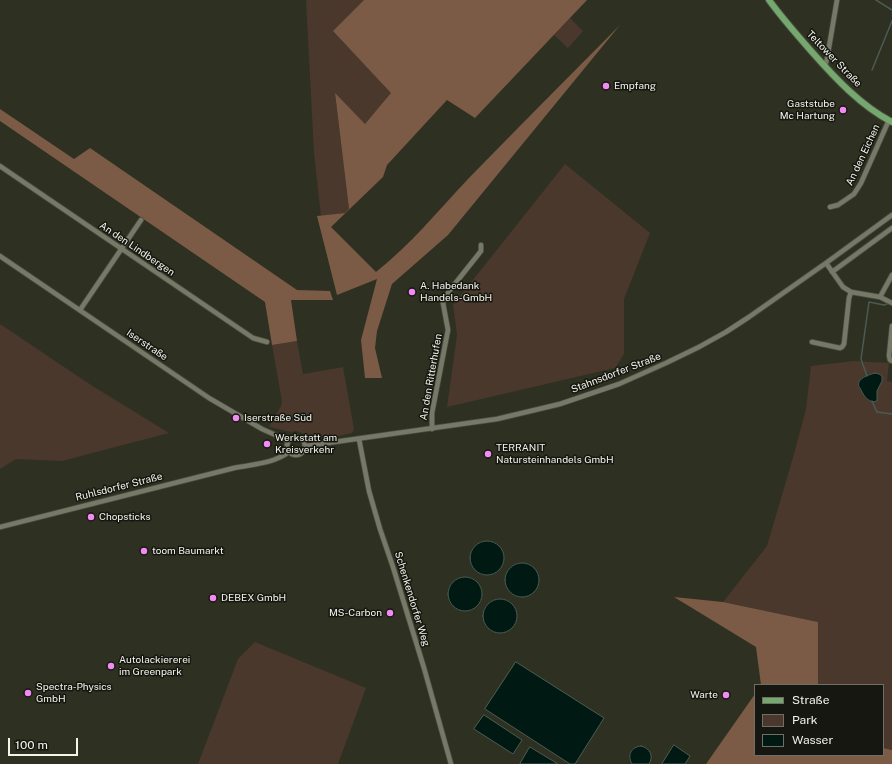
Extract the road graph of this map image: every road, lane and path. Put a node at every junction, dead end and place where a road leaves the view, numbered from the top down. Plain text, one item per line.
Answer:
1 (837, 0) edge
2 (769, 1) edge
3 (825, 66) junction
4 (890, 121) edge
5 (0, 166) edge
6 (830, 207) dead end
7 (892, 215) edge
8 (141, 220) dead end
9 (892, 228) edge
10 (481, 245) dead end
11 (122, 249) junction
12 (0, 256) edge
13 (826, 264) junction
14 (832, 272) junction
15 (892, 275) edge
16 (851, 292) junction
17 (880, 296) junction
18 (892, 303) edge
19 (80, 310) junction
20 (892, 327) edge
21 (267, 342) dead end
22 (812, 342) dead end
23 (892, 362) edge
24 (432, 429) junction
25 (359, 439) junction
26 (289, 441) junction
27 (306, 446) junction
28 (289, 452) junction
29 (0, 527) edge
30 (451, 764) edge

1 - 3 street
2 - 3 main road, Teltower Straße
3 - 4 main road, Teltower Straße
4 - 6 street, An den Eichen
5 - 11 street, An den Lindbergen
7 - 13 street, Stahnsdorfer Straße
8 - 11 street
9 - 14 street
10 - 24 street, An den Ritterhufen
11 - 19 street
11 - 21 street, An den Lindbergen
12 - 19 street, Iserstraße
13 - 14 street
13 - 24 street, Stahnsdorfer Straße
14 - 16 street
15 - 17 street
16 - 17 street
16 - 22 street
17 - 18 street
19 - 26 street, Iserstraße
20 - 23 street
24 - 25 street, Stahnsdorfer Straße
25 - 27 street, Stahnsdorfer Straße
25 - 30 street, Schenkendorfer Weg
26 - 27 street
26 - 28 street
27 - 28 street
28 - 29 street, Ruhlsdorfer Straße

